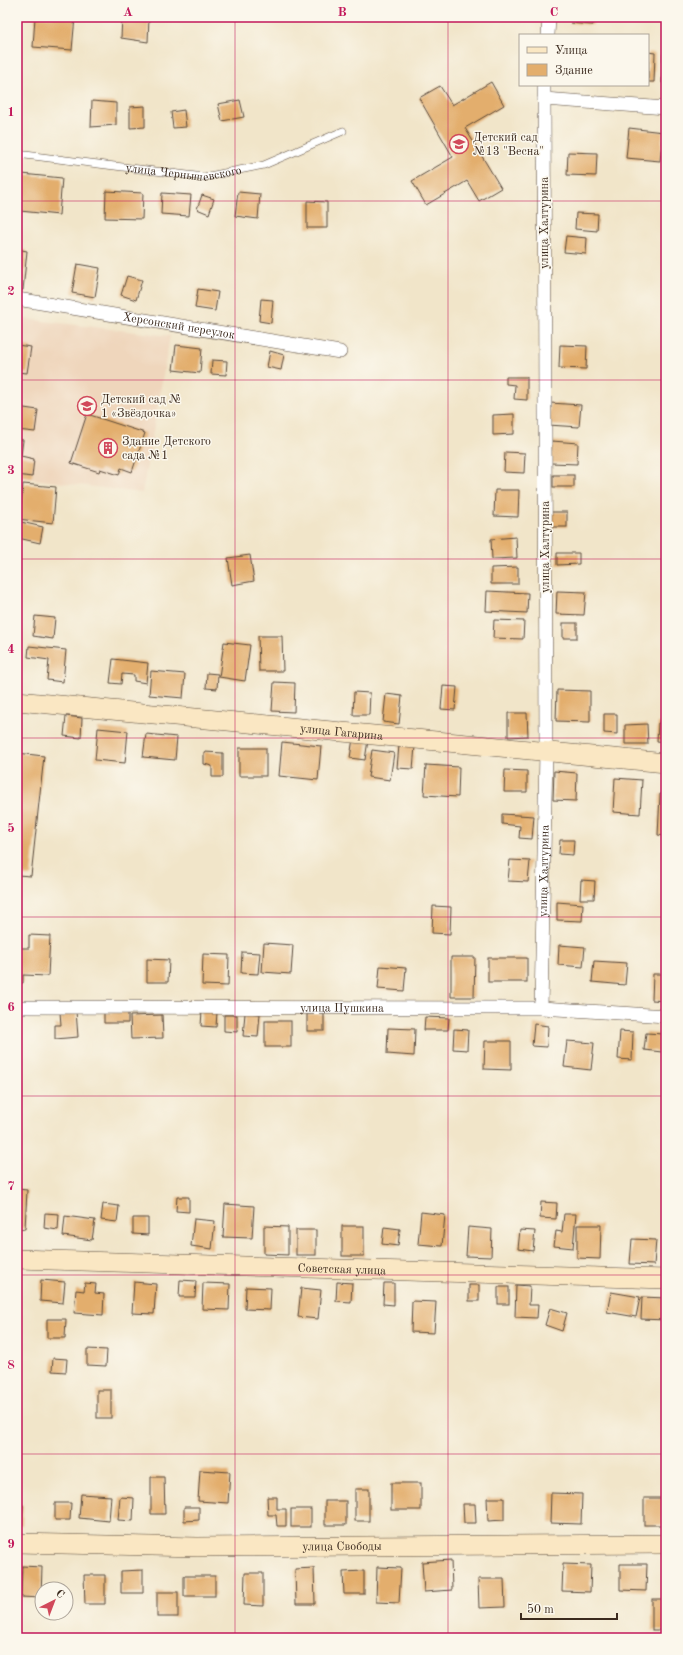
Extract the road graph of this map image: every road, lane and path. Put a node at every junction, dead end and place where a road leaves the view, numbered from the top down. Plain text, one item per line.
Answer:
1 (549, 17) edge
2 (548, 34) edge
3 (544, 86) edge
4 (544, 99) junction
5 (666, 108) edge
6 (343, 131) dead end
7 (17, 154) edge
8 (17, 299) edge
9 (340, 352) dead end
10 (17, 700) edge
11 (546, 751) junction
12 (666, 763) edge
13 (17, 1007) edge
14 (541, 1008) junction
15 (666, 1016) edge
16 (17, 1259) edge
17 (666, 1279) edge
18 (17, 1543) edge
19 (666, 1544) edge

1 - 2 street
3 - 4 street, улица Халтурина
4 - 5 street
4 - 11 street, улица Халтурина
6 - 7 lane, улица Чернышевского
8 - 9 street, Херсонский переулок
10 - 11 street, улица Гагарина
11 - 12 street, улица Гагарина
11 - 14 street, улица Халтурина
13 - 14 street, улица Пушкина
14 - 15 street, улица Пушкина
16 - 17 street, Советская улица
18 - 19 street, улица Свободы

